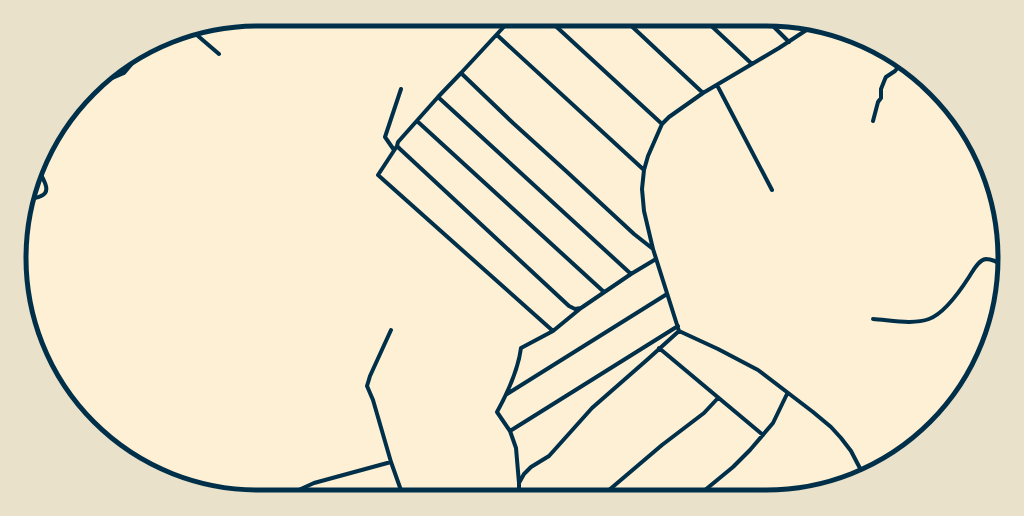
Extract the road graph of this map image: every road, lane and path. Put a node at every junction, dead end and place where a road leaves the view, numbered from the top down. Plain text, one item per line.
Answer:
1 (505, 26) edge
2 (556, 26) edge
3 (631, 26) edge
4 (711, 26) edge
5 (772, 26) edge
6 (807, 30) edge
7 (196, 34) edge
8 (498, 35) junction
9 (789, 42) junction
10 (219, 54) dead end
11 (133, 63) edge
12 (752, 64) junction
13 (898, 67) edge
14 (461, 73) junction
15 (112, 78) edge
16 (717, 85) junction
17 (401, 88) dead end
18 (703, 93) junction
19 (438, 97) junction
20 (417, 121) junction
21 (873, 122) dead end
22 (662, 124) junction
23 (397, 146) junction
24 (394, 150) junction
25 (644, 170) junction
26 (41, 176) edge
27 (772, 190) dead end
28 (34, 198) edge
29 (653, 249) junction
30 (656, 259) junction
31 (998, 263) edge
32 (631, 274) junction
33 (604, 292) junction
34 (667, 294) junction
35 (581, 308) junction
36 (873, 319) dead end
37 (678, 328) junction
38 (392, 330) dead end
39 (553, 331) junction
40 (659, 348) junction
41 (507, 394) junction
42 (788, 394) junction
43 (718, 398) junction
44 (510, 431) junction
45 (763, 435) junction
46 (391, 462) junction
47 (861, 470) edge
48 (519, 483) junction
49 (299, 490) edge
50 (401, 490) edge
51 (519, 490) edge
52 (609, 490) edge
53 (705, 490) edge

1 - 8 street
2 - 22 street
3 - 18 street
4 - 12 street
5 - 9 street
6 - 9 street
7 - 10 street
8 - 14 street
8 - 25 street
9 - 12 street
11 - 15 street
12 - 16 street
13 - 21 street
14 - 19 street
14 - 29 street
16 - 18 street
16 - 27 street
17 - 24 street
18 - 22 street
19 - 20 street
19 - 32 street
20 - 23 street
20 - 33 street
22 - 25 street
23 - 24 street
23 - 35 street
24 - 39 street
25 - 29 street
26 - 28 street
29 - 30 street
30 - 32 street
30 - 34 street
31 - 36 street
32 - 33 street
33 - 35 street
34 - 37 street
34 - 41 street
35 - 39 street
37 - 40 street
37 - 42 street
37 - 44 street
38 - 46 street
39 - 41 street
40 - 43 street
40 - 48 street
41 - 44 street
42 - 45 street
42 - 47 street
43 - 45 street
43 - 52 street
44 - 48 street
45 - 53 street
46 - 49 street
46 - 50 street
48 - 51 street

